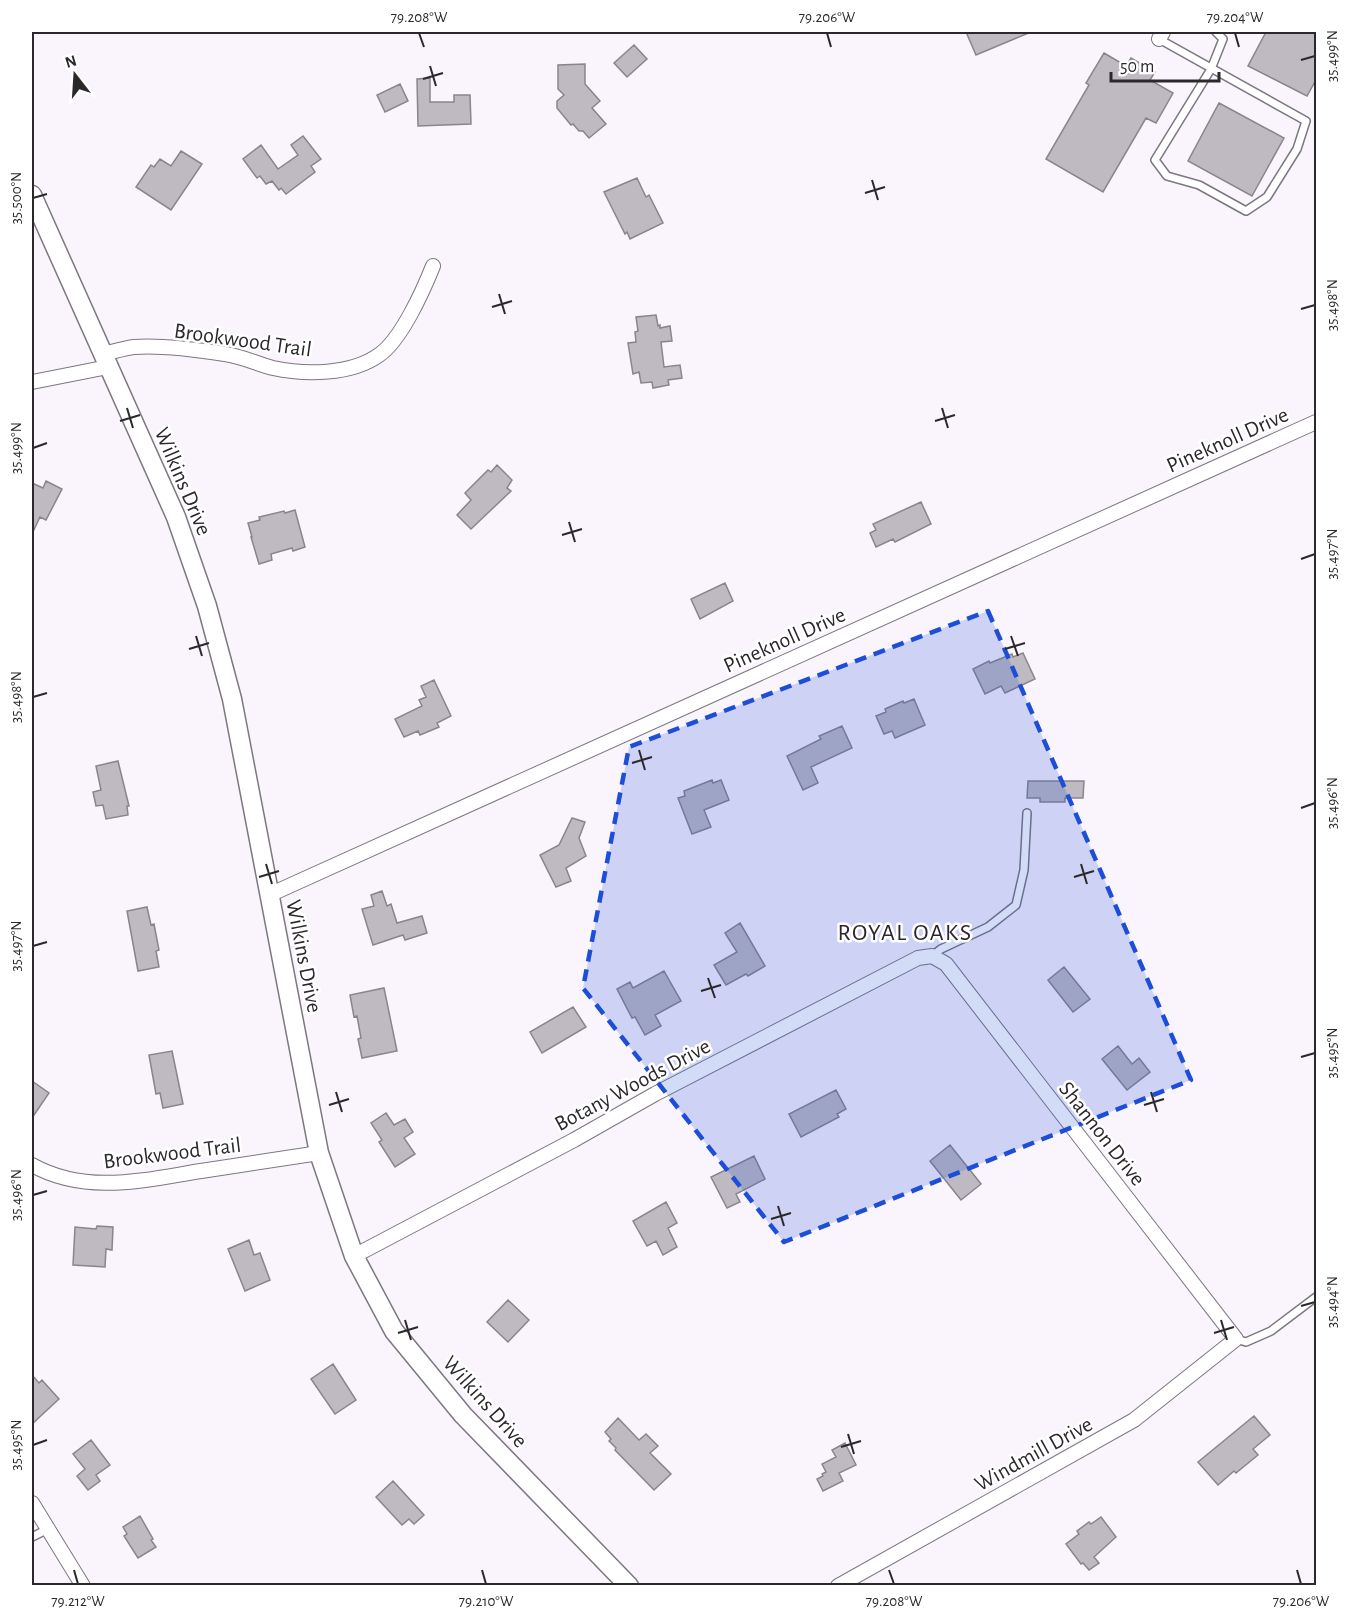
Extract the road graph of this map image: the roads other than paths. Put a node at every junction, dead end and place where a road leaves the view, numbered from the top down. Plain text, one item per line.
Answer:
1 (1216, 32) edge
2 (1161, 35) edge
3 (1225, 35) edge
4 (1211, 69) junction
5 (32, 195) edge
6 (433, 266) dead end
7 (106, 361) junction
8 (32, 382) edge
9 (1317, 422) edge
10 (1027, 813) dead end
11 (269, 895) junction
12 (932, 956) junction
13 (319, 1153) junction
14 (32, 1166) edge
15 (354, 1256) junction
16 (1317, 1297) edge
17 (1236, 1339) junction
18 (32, 1503) edge
19 (48, 1529) junction
20 (32, 1537) edge
21 (83, 1586) edge
22 (629, 1586) edge
23 (838, 1586) edge

1 - 3 lane
2 - 4 lane
3 - 4 lane
4 - 4 lane
5 - 7 street, Wilkins Drive
6 - 7 street, Brookwood Trail
7 - 8 street, Brookwood Trail
7 - 11 street, Wilkins Drive
9 - 11 street, Pineknoll Drive
10 - 12 lane
11 - 13 street, Wilkins Drive
12 - 15 street, Botany Woods Drive
12 - 17 street, Shannon Drive
13 - 14 street, Brookwood Trail
13 - 15 street, Wilkins Drive
15 - 22 street, Wilkins Drive
16 - 17 lane
17 - 23 street, Windmill Drive
18 - 19 street
19 - 20 lane
19 - 21 street

